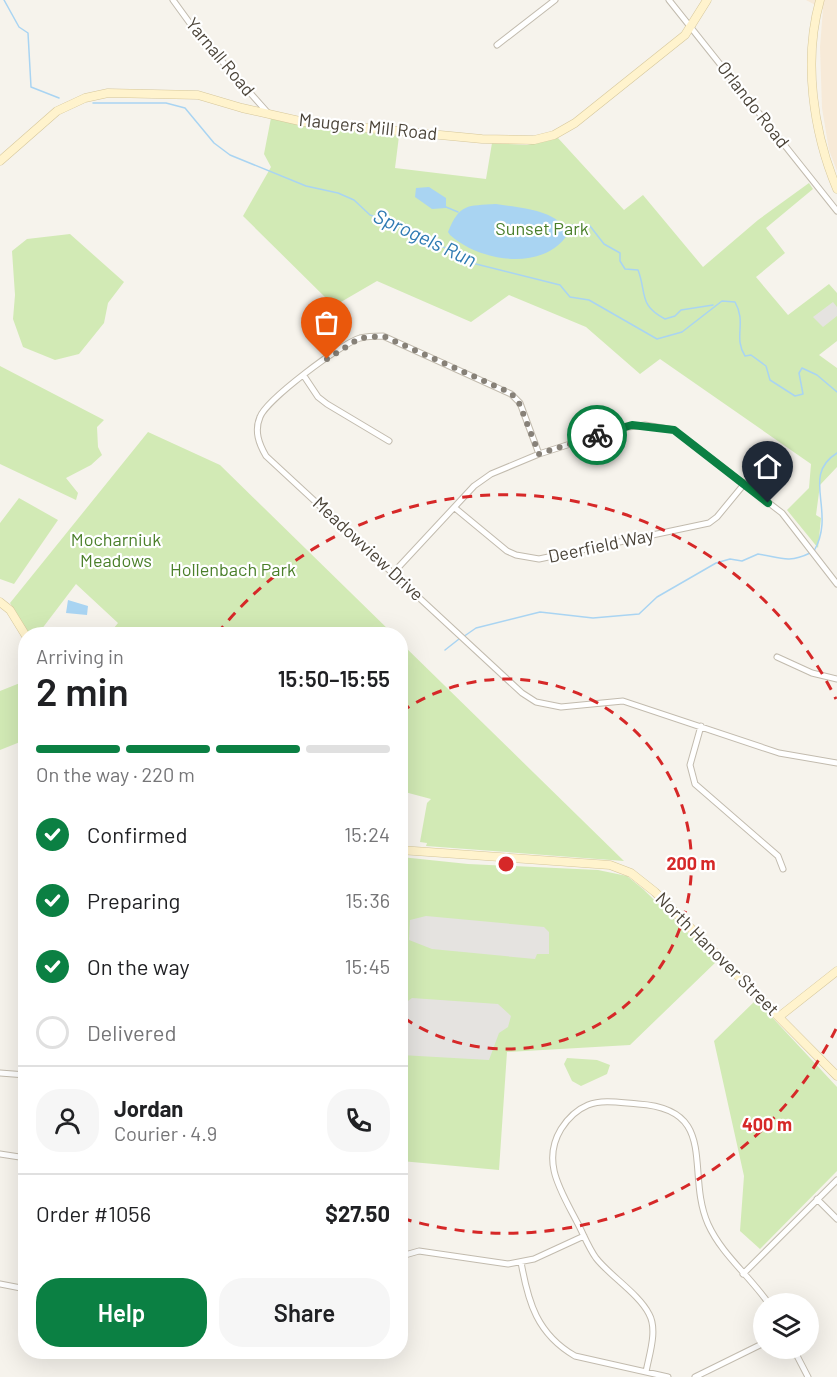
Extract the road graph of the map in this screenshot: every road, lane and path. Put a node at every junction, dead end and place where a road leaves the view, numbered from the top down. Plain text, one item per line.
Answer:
1 (173, 0) edge
2 (555, 0) edge
3 (669, 0) edge
4 (707, 0) edge
5 (820, 0) edge
6 (692, 28) junction
7 (497, 45) dead end
8 (268, 113) junction
9 (0, 161) edge
10 (837, 189) edge
11 (837, 211) edge
12 (304, 376) junction
13 (389, 441) dead end
14 (539, 454) junction
15 (745, 483) junction
16 (455, 508) junction
17 (394, 572) junction
18 (837, 584) edge
19 (0, 602) edge
20 (20, 627) edge
21 (777, 657) dead end
22 (837, 680) edge
23 (701, 726) junction
24 (837, 763) edge
25 (408, 851) edge
26 (783, 869) dead end
27 (837, 971) edge
28 (780, 1016) junction
29 (0, 1072) edge
30 (18, 1074) edge
31 (837, 1076) edge
32 (0, 1154) edge
33 (18, 1157) edge
34 (837, 1180) edge
35 (817, 1199) junction
36 (837, 1219) edge
37 (584, 1236) junction
38 (408, 1254) edge
39 (521, 1262) junction
40 (743, 1274) junction
41 (0, 1284) edge
42 (18, 1287) edge
43 (759, 1293) edge
44 (753, 1348) edge
45 (799, 1359) edge
46 (646, 1372) junction
47 (668, 1377) edge
48 (695, 1377) edge
49 (808, 1377) edge

1 - 8 street, Yarnall Road
2 - 7 street
3 - 6 street, Orlando Road
4 - 6 street, Maugers Mill Road
5 - 10 street
6 - 8 street, Maugers Mill Road
6 - 11 street, Orlando Road
8 - 9 street, Maugers Mill Road
12 - 13 street
12 - 14 street, Meadowview Drive
12 - 17 street, Meadowview Drive
14 - 15 street
14 - 16 street
15 - 16 street, Deerfield Way
15 - 18 street
16 - 17 street
17 - 23 street, Meadowview Drive
19 - 20 street
21 - 22 street
23 - 24 street, Meadowview Drive
23 - 26 street
25 - 28 street, North Hanover Street
27 - 28 street
28 - 31 street, North Hanover Street
29 - 30 street
32 - 33 street
34 - 35 street
35 - 36 street
35 - 40 street
37 - 39 street
37 - 40 street
37 - 46 street
38 - 39 street
39 - 46 street
40 - 43 street
41 - 42 street
44 - 48 street
45 - 49 street
46 - 47 street

